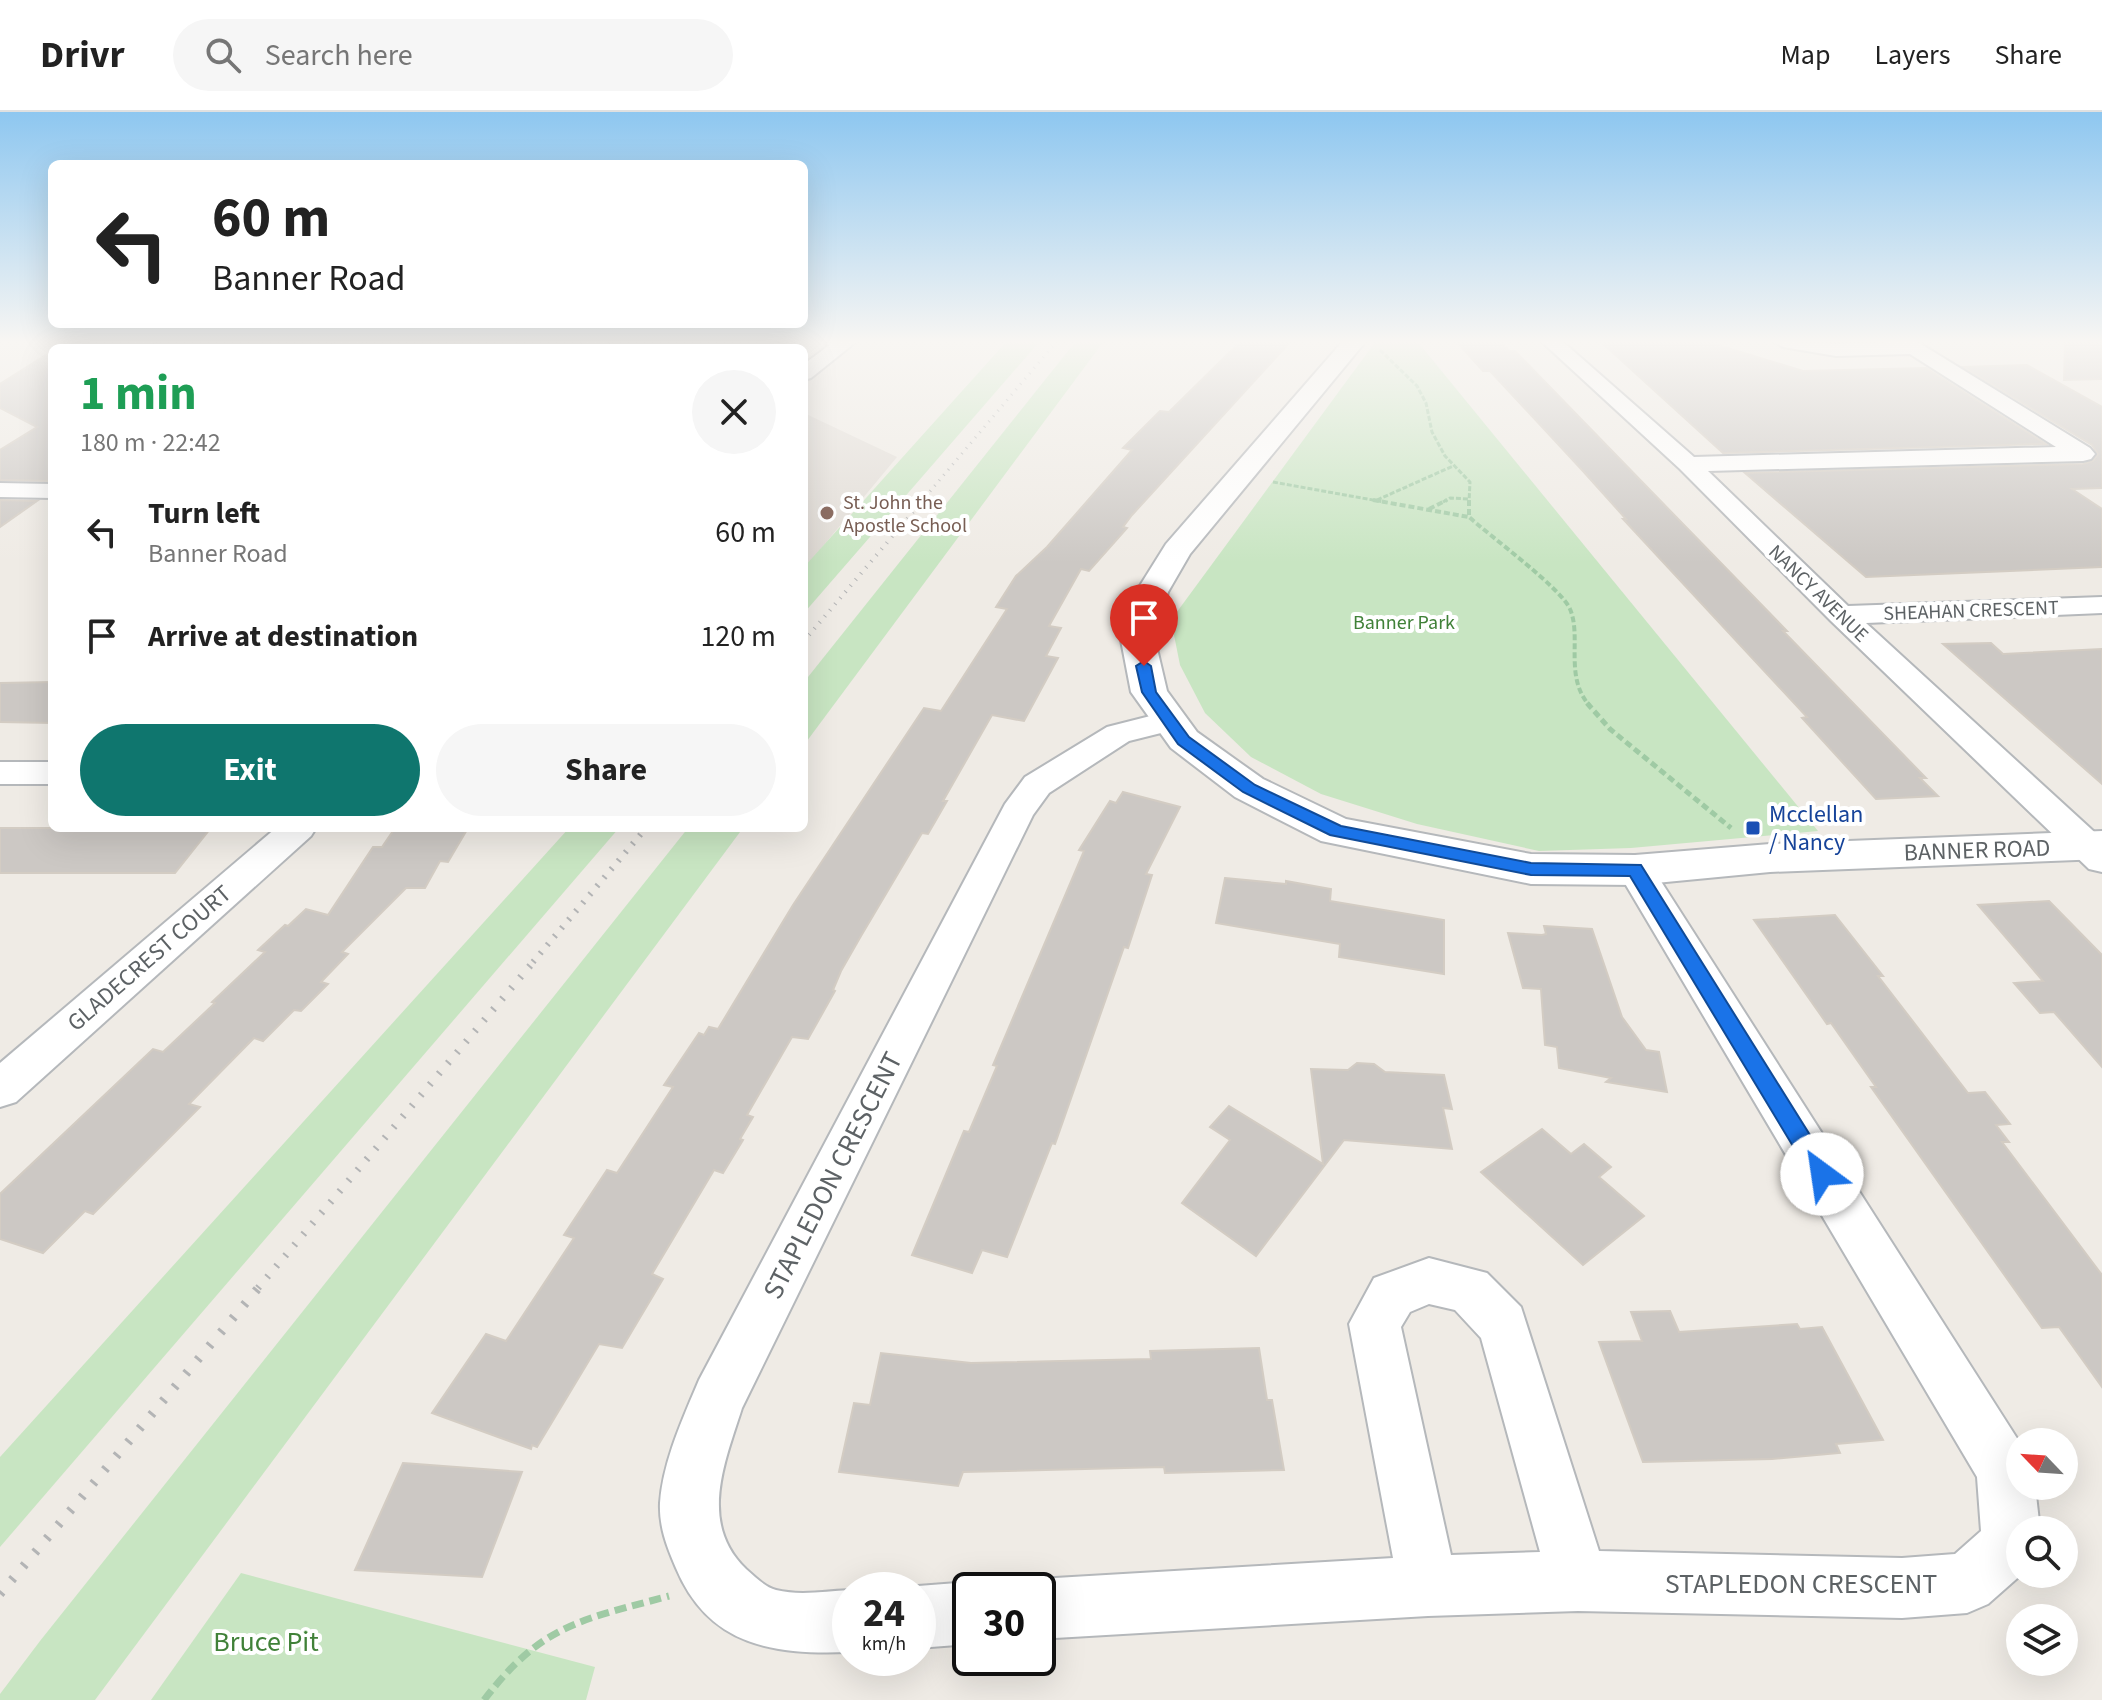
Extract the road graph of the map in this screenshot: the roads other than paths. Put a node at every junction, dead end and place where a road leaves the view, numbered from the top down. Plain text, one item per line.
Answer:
1 (1295, 415) edge
2 (1634, 415) edge
3 (2022, 415) edge
4 (2092, 459) edge
5 (1688, 464) junction
6 (0, 490) edge
7 (48, 491) edge
8 (2102, 605) edge
9 (1841, 615) junction
10 (1170, 721) junction
11 (0, 773) edge
12 (48, 773) edge
13 (293, 832) edge
14 (2097, 850) edge
15 (1635, 870) junction
16 (0, 1089) edge
17 (1578, 1581) junction
18 (1428, 1586) junction
19 (1056, 1608) edge
20 (832, 1622) edge

1 - 10 street, BANNER ROAD
2 - 5 street, NANCY AVENUE
3 - 4 street
4 - 5 street
5 - 9 street, NANCY AVENUE
6 - 7 street
8 - 9 street, SHEAHAN CRESCENT
9 - 14 street, NANCY AVENUE
10 - 15 street, BANNER ROAD
10 - 20 street, STAPLEDON CRESCENT
11 - 12 street
13 - 16 street, GLADECREST COURT
14 - 15 street, BANNER ROAD
15 - 17 street, STAPLEDON CRESCENT
17 - 18 street, STAPLEDON CRESCENT
17 - 18 street
18 - 19 street, STAPLEDON CRESCENT

